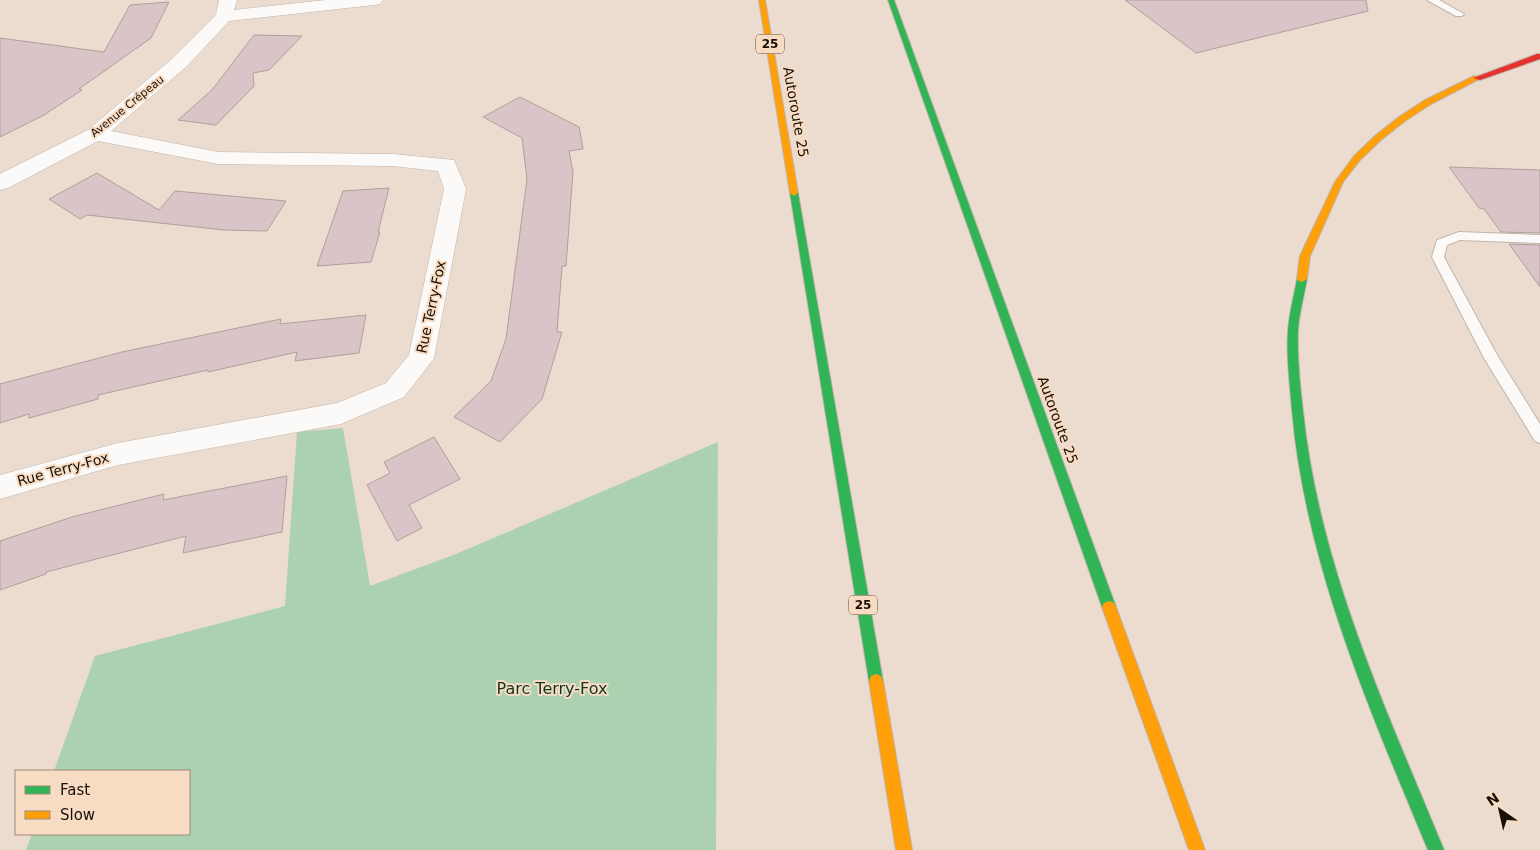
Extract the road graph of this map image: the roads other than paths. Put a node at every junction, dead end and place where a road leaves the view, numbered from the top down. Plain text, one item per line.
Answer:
1 (374, 0) edge
2 (762, 0) edge
3 (891, 0) edge
4 (1432, 0) edge
5 (226, 8) edge
6 (1459, 14) dead end
7 (1540, 56) edge
8 (95, 134) junction
9 (0, 183) edge
10 (1540, 238) edge
11 (1540, 437) edge
12 (0, 487) edge
13 (904, 850) edge
14 (1197, 850) edge
15 (1436, 850) edge

1 - 5 street
2 - 13 highway, Autoroute 25 / 25
3 - 14 highway, Autoroute 25
4 - 6 lane
5 - 8 street, Avenue Crépeau
7 - 15 highway
8 - 9 street, Avenue Crépeau
8 - 12 street, Rue Terry-Fox
10 - 11 lane

